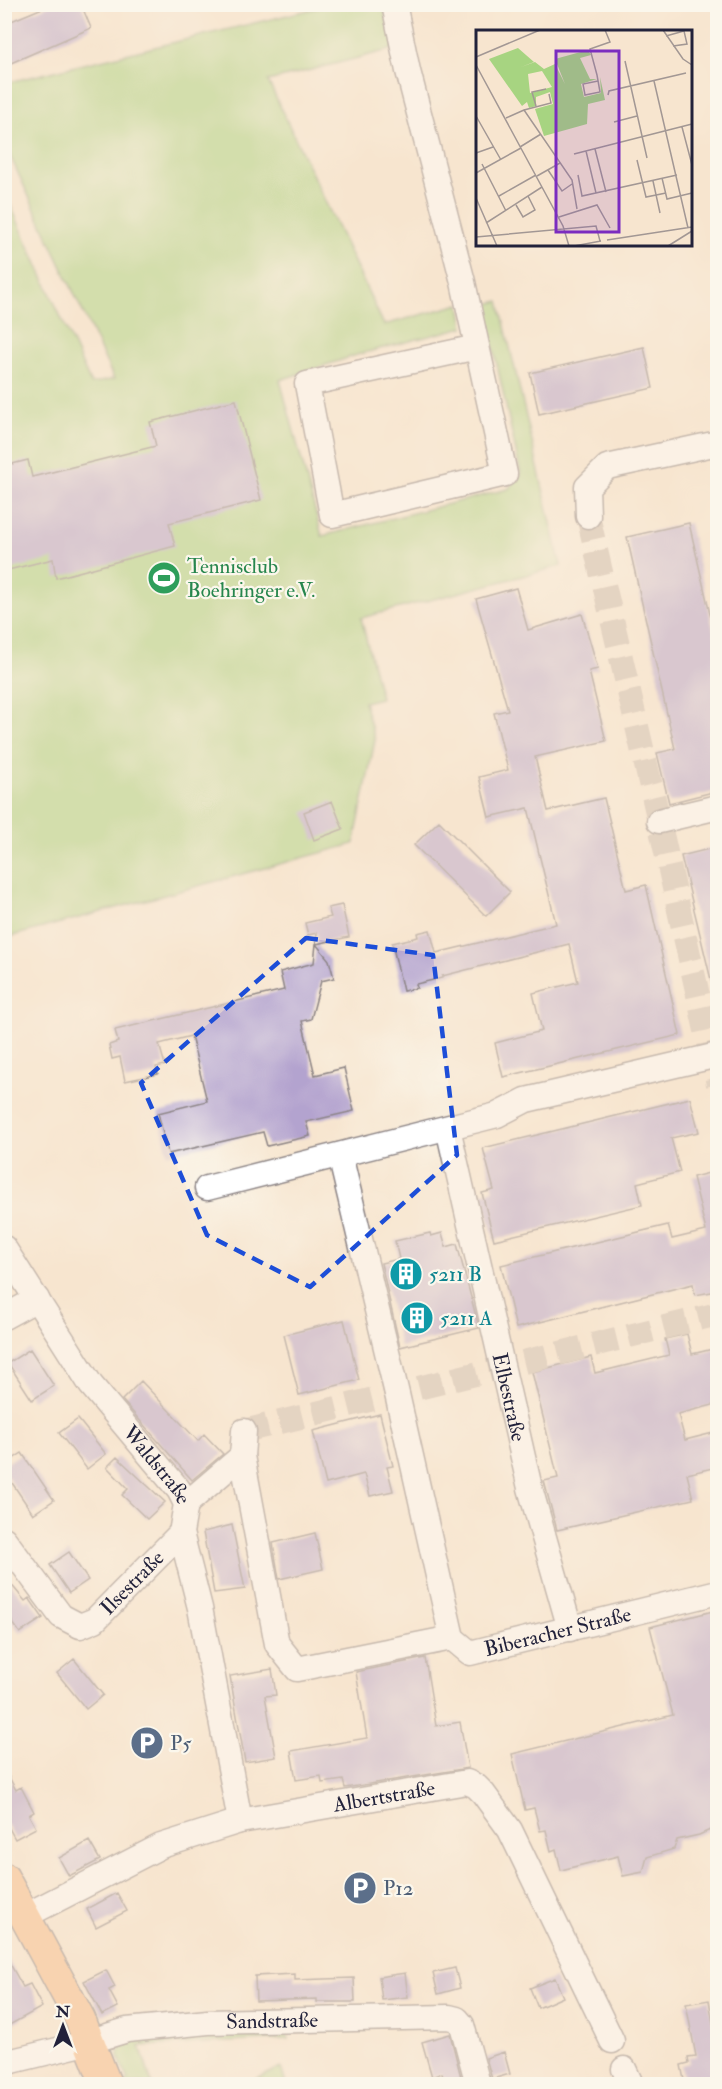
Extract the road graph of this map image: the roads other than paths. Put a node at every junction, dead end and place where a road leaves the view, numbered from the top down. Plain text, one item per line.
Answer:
1 (394, 4) edge
2 (477, 347) junction
3 (717, 443) edge
4 (588, 516) tunnel mouth
5 (717, 807) edge
6 (659, 821) dead end
7 (717, 1055) edge
8 (448, 1128) junction
9 (340, 1155) junction
10 (207, 1188) dead end
11 (4, 1248) edge
12 (37, 1299) junction
13 (4, 1317) edge
14 (244, 1431) dead end
15 (242, 1456) junction
16 (186, 1504) junction
17 (181, 1533) junction
18 (4, 1539) edge
19 (717, 1592) edge
20 (570, 1629) junction
21 (452, 1638) junction
22 (240, 1821) junction
23 (4, 1878) edge
24 (25, 1916) junction
25 (90, 2041) junction
26 (612, 2041) dead end
27 (4, 2063) edge
28 (106, 2085) edge
29 (478, 2085) edge

1 - 2 street
2 - 2 street
3 - 4 street
5 - 6 street
7 - 8 street
8 - 9 street
8 - 20 street, Elbestraße
9 - 10 street
9 - 21 street
11 - 12 street, Waldstraße
12 - 13 street
12 - 16 street, Waldstraße
14 - 15 street
15 - 16 street
15 - 21 street, Biberacher Straße
16 - 17 street, Waldstraße
17 - 18 street, Ilsestraße
17 - 22 street, Waldstraße
19 - 20 street, Biberacher Straße
20 - 21 street, Biberacher Straße
22 - 24 street, Albertstraße
22 - 26 street, Albertstraße
23 - 24 main road
24 - 25 main road
25 - 27 street, Sandstraße
25 - 28 main road
25 - 29 street, Sandstraße

